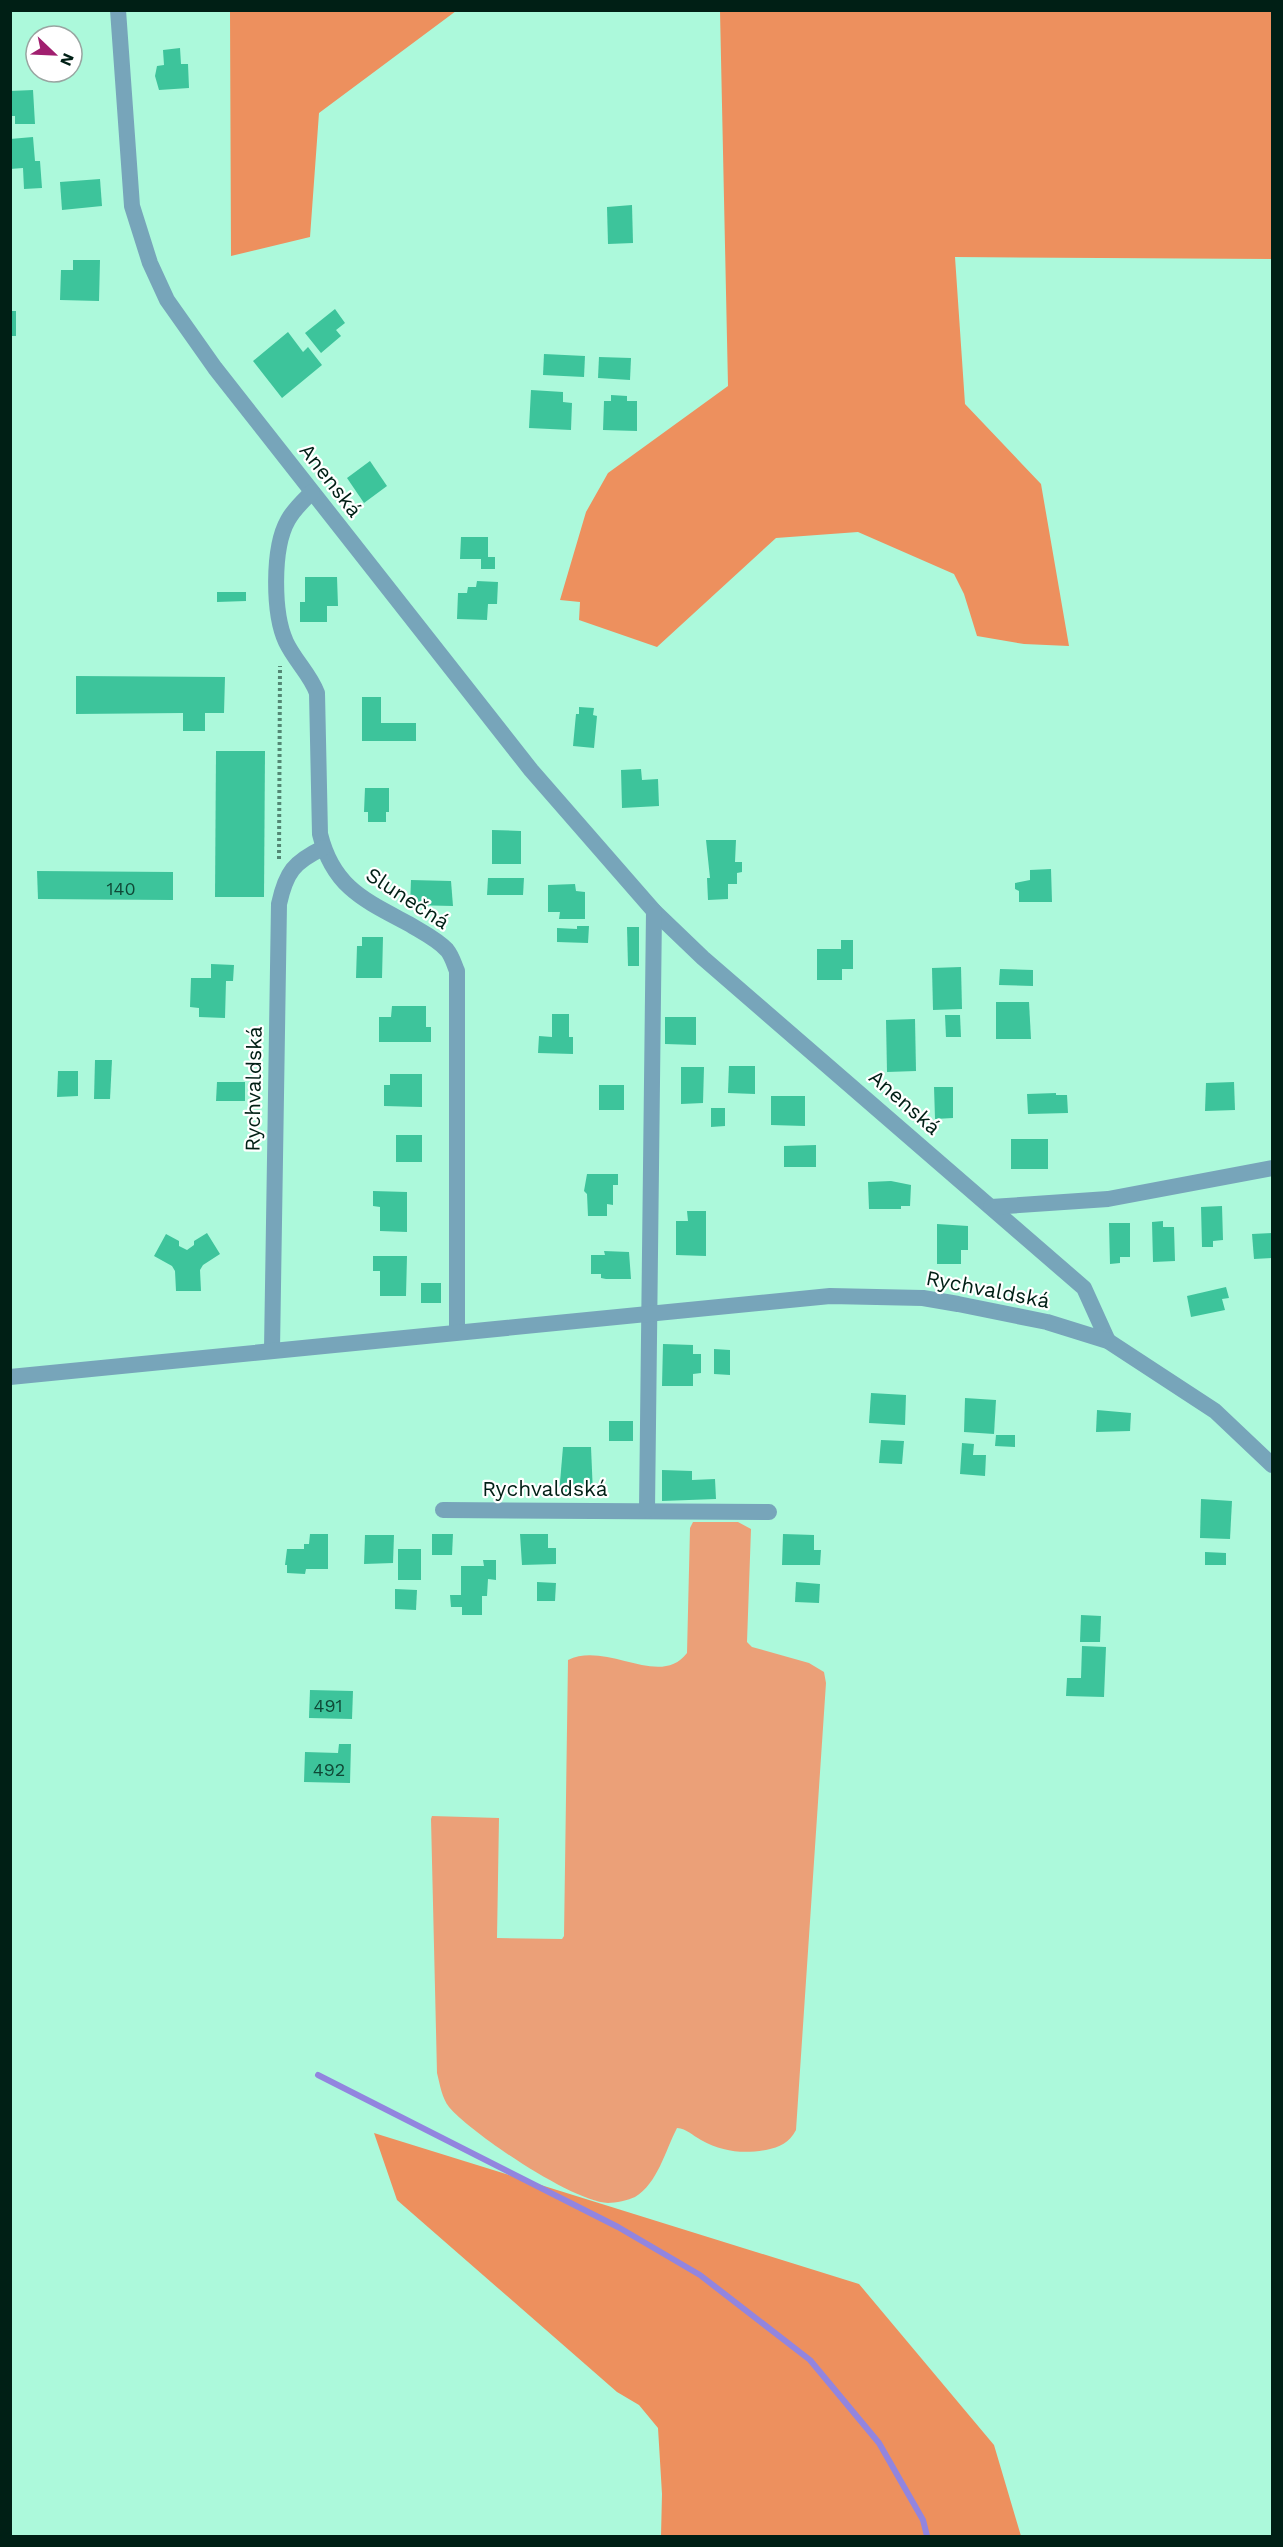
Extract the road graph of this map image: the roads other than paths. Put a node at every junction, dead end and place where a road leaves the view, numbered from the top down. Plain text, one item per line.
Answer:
1 (118, 10) edge
2 (312, 492) junction
3 (323, 848) junction
4 (654, 911) junction
5 (1272, 1168) edge
6 (991, 1207) junction
7 (651, 1314) junction
8 (458, 1332) junction
9 (1108, 1341) junction
10 (272, 1350) junction
11 (10, 1377) edge
12 (1272, 1465) edge
13 (443, 1510) dead end
14 (647, 1510) junction
15 (769, 1512) dead end

1 - 2 street, Anenská
2 - 3 street, Slunečná
2 - 4 street, Anenská
3 - 8 street, Slunečná
3 - 10 street, Rychvaldská
4 - 6 street, Anenská
4 - 7 street
5 - 6 street
6 - 9 street, Anenská
7 - 8 street, Rychvaldská
7 - 9 street, Rychvaldská
7 - 14 street
8 - 10 street, Rychvaldská
9 - 12 street, Rychvaldská
10 - 11 street, Rychvaldská
13 - 14 street, Rychvaldská
14 - 15 street, Rychvaldská

